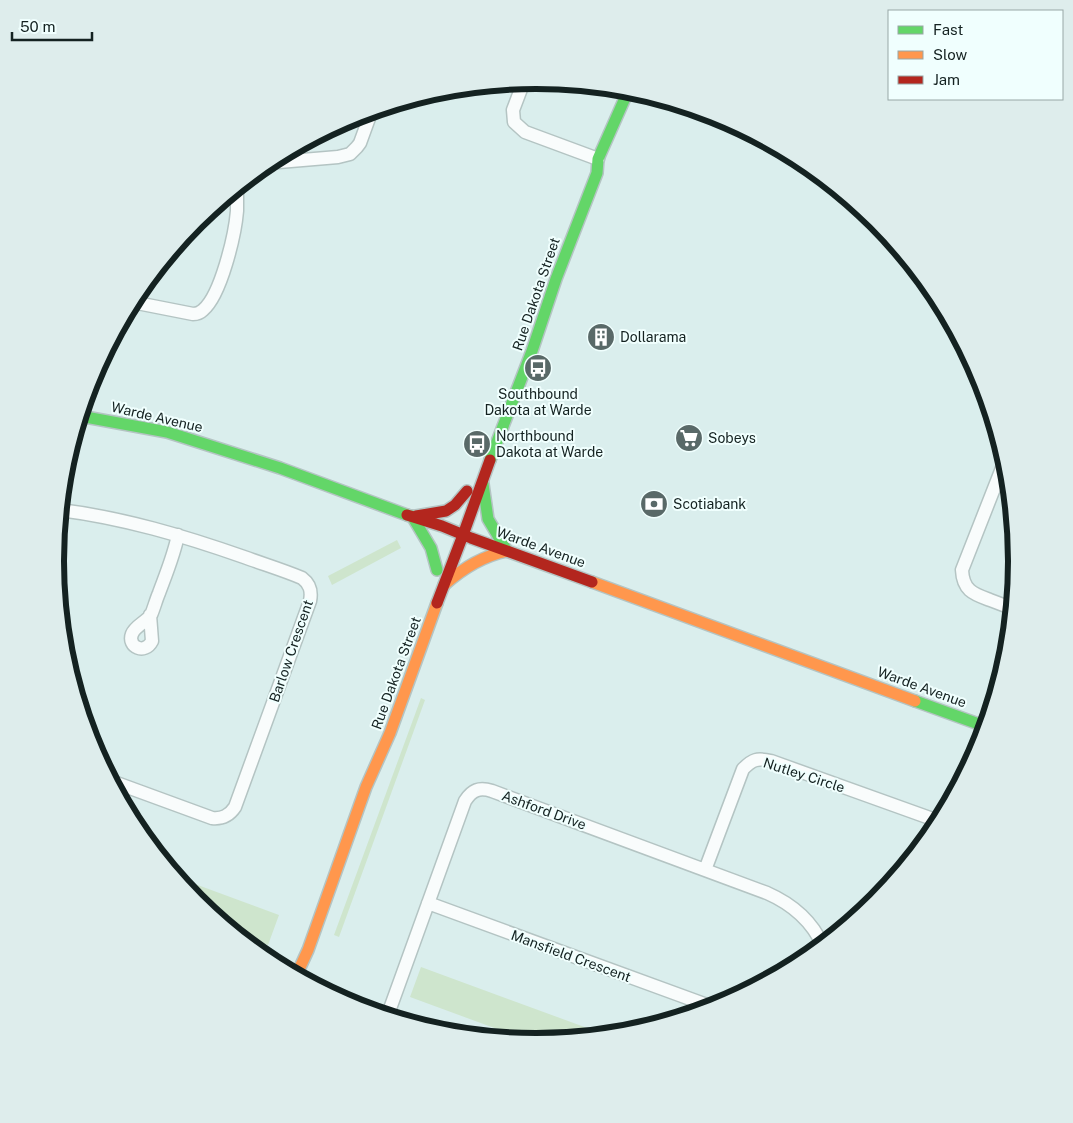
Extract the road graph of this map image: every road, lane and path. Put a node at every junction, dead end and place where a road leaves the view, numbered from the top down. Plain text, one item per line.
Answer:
1 (521, 89) edge
2 (625, 97) edge
3 (368, 120) edge
4 (598, 159) junction
5 (284, 162) edge
6 (237, 196) edge
7 (573, 203) dead end
8 (546, 274) dead end
9 (140, 304) edge
10 (522, 346) dead end
11 (87, 417) edge
12 (480, 454) dead end
13 (1000, 472) edge
14 (482, 480) junction
15 (467, 491) junction
16 (67, 511) edge
17 (412, 516) junction
18 (450, 534) junction
19 (178, 535) junction
20 (463, 535) junction
21 (507, 551) junction
22 (443, 554) dead end
23 (443, 586) junction
24 (1007, 607) edge
25 (150, 615) dead end
26 (398, 678) dead end
27 (980, 724) edge
28 (372, 772) junction
29 (120, 785) edge
30 (933, 819) edge
31 (705, 870) junction
32 (428, 903) junction
33 (820, 940) edge
34 (299, 970) edge
35 (703, 1003) edge
36 (389, 1010) edge

1 - 4 street
2 - 4 main road
3 - 5 street
4 - 7 main road
4 - 14 main road, Rue Dakota Street
6 - 9 street
8 - 10 main road, Rue Dakota Street
11 - 17 main road, Warde Avenue
12 - 15 main road
13 - 24 street
14 - 20 main road, Rue Dakota Street
14 - 21 main road
15 - 17 main road
15 - 18 main road
16 - 19 street, Barlow Crescent
17 - 18 main road, Warde Avenue
17 - 22 main road
18 - 20 main road, Warde Avenue
19 - 25 street
19 - 29 street, Barlow Crescent
20 - 21 main road, Warde Avenue
20 - 23 main road, Rue Dakota Street
21 - 23 main road
21 - 27 main road, Warde Avenue
23 - 28 main road, Rue Dakota Street
26 - 28 main road, Rue Dakota Street
28 - 34 main road, Rue Dakota Street
30 - 31 street, Nutley Circle
31 - 32 street, Ashford Drive
31 - 33 street, Ashford Drive
32 - 35 street, Mansfield Crescent
32 - 36 street, Ashford Drive

